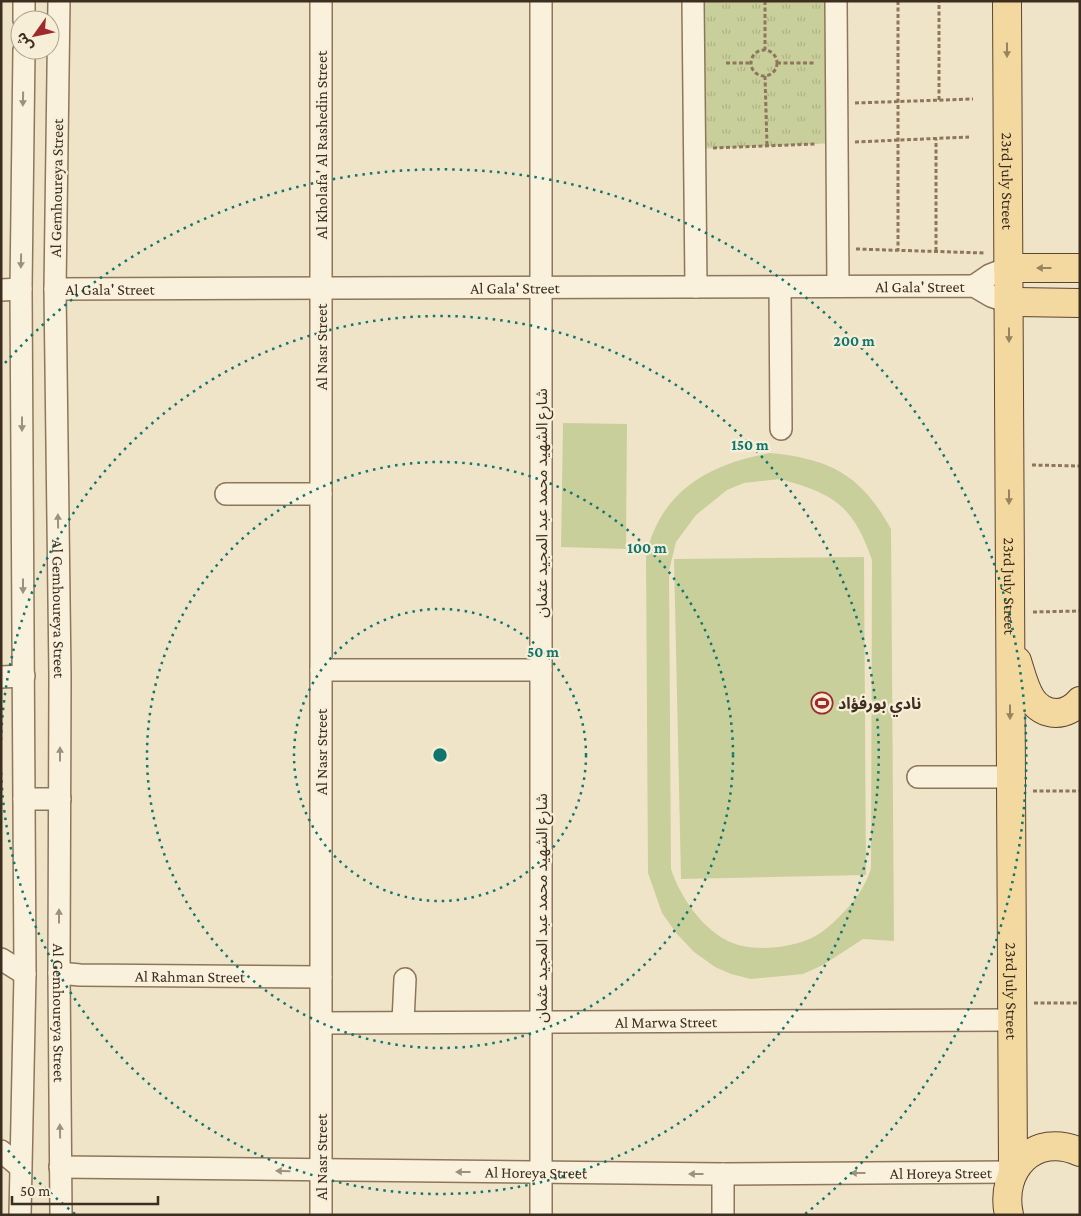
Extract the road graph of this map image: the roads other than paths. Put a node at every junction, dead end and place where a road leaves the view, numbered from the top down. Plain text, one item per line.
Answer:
1 (59, 1) edge
2 (321, 1) edge
3 (541, 1) edge
4 (693, 1) edge
5 (836, 1) edge
6 (1007, 1) edge
7 (23, 60) edge
8 (1008, 261) junction
9 (1080, 268) edge
10 (838, 286) junction
11 (974, 286) junction
12 (696, 287) junction
13 (780, 287) junction
14 (541, 288) junction
15 (11, 289) edge
16 (55, 289) junction
17 (320, 290) junction
18 (1009, 302) junction
19 (1080, 303) edge
20 (781, 429) dead end
21 (226, 494) dead end
22 (320, 494) junction
23 (1009, 625) junction
24 (321, 670) junction
25 (541, 670) junction
26 (24, 676) junction
27 (1, 677) edge
28 (1080, 701) edge
29 (918, 777) dead end
30 (1010, 784) junction
31 (24, 799) junction
32 (60, 799) junction
33 (1, 959) edge
34 (59, 973) junction
35 (25, 974) junction
36 (321, 977) junction
37 (405, 979) dead end
38 (1011, 1012) junction
39 (403, 1022) junction
40 (541, 1022) junction
41 (321, 1023) junction
42 (1079, 1150) edge
43 (1, 1151) edge
44 (19, 1166) junction
45 (60, 1167) junction
46 (321, 1171) junction
47 (1012, 1172) junction
48 (542, 1173) junction
49 (722, 1174) junction
50 (20, 1215) edge
51 (61, 1215) edge
52 (321, 1215) edge
53 (541, 1215) edge
54 (723, 1215) edge
55 (1009, 1215) edge

1 - 16 street, Al Gemhoureya Street
2 - 17 street, Al Kholafa' Al Rashedin Street
3 - 14 street, شارع الشهيد محمد عبد المجيد عثمان
4 - 12 street
5 - 10 street
6 -> 8 main road, 23rd July Street
7 -> 15 street, Al Gemhoureya Street
9 -> 8 main road, Al Gala' Street
8 - 11 street, Al Gala' Street
8 - 18 main road, 23rd July Street
10 - 11 street, Al Gala' Street
10 - 13 street, Al Gala' Street
11 - 18 street, Al Gala' Street
12 - 13 street, Al Gala' Street
12 - 14 street, Al Gala' Street
13 - 20 street
14 - 17 street, Al Gala' Street
14 - 25 street, شارع الشهيد محمد عبد المجيد عثمان
15 -> 26 street, Al Gemhoureya Street
16 - 17 street, Al Gala' Street
32 -> 16 street, Al Gemhoureya Street
17 - 22 street, Al Nasr Street
18 - 19 main road, Al Gala' Street
18 -> 23 main road, 23rd July Street
21 - 22 street
22 - 24 street, Al Nasr Street
23 - 28 main road
23 -> 30 main road, 23rd July Street
24 - 25 street
24 - 36 street, Al Nasr Street
25 - 40 street, شارع الشهيد محمد عبد المجيد عثمان
26 - 27 street
26 - 31 street, Al Gemhoureya Street
29 - 30 street
30 - 38 main road, 23rd July Street
31 - 32 street
31 - 35 street, Al Gemhoureya Street
34 -> 32 street, Al Gemhoureya Street
33 - 35 street
34 - 36 street, Al Rahman Street
45 -> 34 street, Al Gemhoureya Street
35 - 44 street, Al Gemhoureya Street
36 - 41 street, Al Nasr Street
37 - 39 street
38 - 40 street, Al Marwa Street
38 - 47 main road, 23rd July Street
39 - 40 street, Al Marwa Street
39 - 41 street, Al Marwa Street
40 - 48 street, شارع الشهيد محمد عبد المجيد عثمان
41 - 46 street, Al Nasr Street
42 - 47 main road
43 - 44 street
44 - 50 street, Al Gemhoureya Street
46 -> 45 street, Al Horeya Street
45 - 51 street, Al Gemhoureya Street
48 -> 46 street, Al Horeya Street
46 - 52 street, Al Nasr Street
47 -> 49 street, Al Horeya Street
47 - 55 main road, 23rd July Street
49 -> 48 street, Al Horeya Street
48 - 53 street, شارع الشهيد محمد عبد المجيد عثمان
49 - 54 street

